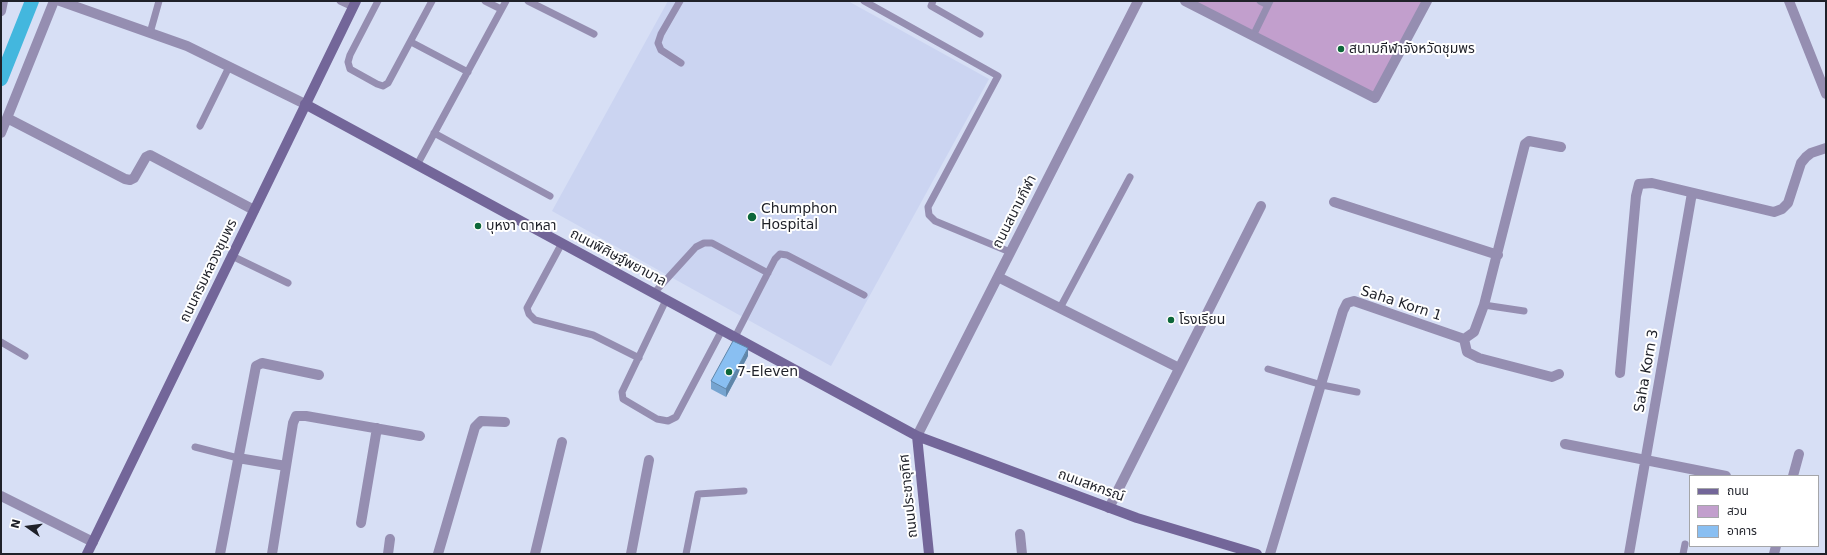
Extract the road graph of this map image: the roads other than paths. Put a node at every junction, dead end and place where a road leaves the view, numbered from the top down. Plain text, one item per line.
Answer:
1 (3, 1) edge
2 (54, 1) edge
3 (60, 1) edge
4 (159, 1) edge
5 (340, 1) edge
6 (378, 1) edge
7 (432, 1) edge
8 (485, 1) edge
9 (506, 1) edge
10 (528, 1) edge
11 (680, 1) edge
12 (864, 1) edge
13 (934, 1) edge
14 (1138, 1) edge
15 (1185, 1) edge
16 (1260, 1) edge
17 (1427, 1) edge
18 (1789, 1) edge
19 (873, 3) edge
20 (1269, 3) edge
21 (354, 4) edge
22 (501, 9) junction
23 (1, 11) edge
24 (150, 33) junction
25 (594, 34) dead end
26 (980, 34) dead end
27 (1253, 36) junction
28 (411, 42) junction
29 (681, 63) dead end
30 (229, 67) junction
31 (468, 72) junction
32 (1826, 94) edge
33 (305, 104) junction
34 (7, 118) junction
35 (200, 126) dead end
36 (1, 133) edge
37 (434, 133) junction
38 (1561, 147) dead end
39 (1826, 148) edge
40 (417, 165) junction
41 (1130, 177) dead end
42 (1692, 193) junction
43 (550, 196) dead end
44 (1334, 202) dead end
45 (1261, 206) dead end
46 (254, 210) junction
47 (562, 243) junction
48 (1010, 252) junction
49 (1498, 255) junction
50 (232, 256) junction
51 (768, 273) junction
52 (998, 277) junction
53 (288, 283) dead end
54 (654, 293) junction
55 (864, 295) dead end
56 (666, 300) junction
57 (1484, 305) junction
58 (1060, 308) junction
59 (1524, 311) dead end
60 (722, 330) junction
61 (735, 338) junction
62 (1464, 339) junction
63 (1, 342) edge
64 (25, 356) dead end
65 (639, 358) junction
66 (1179, 368) junction
67 (1268, 369) dead end
68 (1620, 373) dead end
69 (1560, 374) dead end
70 (319, 375) dead end
71 (1322, 385) junction
72 (1356, 392) dead end
73 (505, 422) dead end
74 (377, 428) junction
75 (420, 436) dead end
76 (917, 436) junction
77 (562, 442) dead end
78 (1565, 444) dead end
79 (195, 447) dead end
80 (1799, 454) dead end
81 (238, 458) junction
82 (649, 460) dead end
83 (1646, 460) junction
84 (286, 466) junction
85 (1721, 475) edge
86 (1793, 475) edge
87 (744, 491) dead end
88 (1, 496) edge
89 (1109, 508) junction
90 (361, 523) dead end
91 (1020, 534) dead end
92 (390, 540) dead end
93 (93, 542) junction
94 (1685, 544) dead end
95 (87, 554) edge
96 (220, 554) edge
97 (272, 554) edge
98 (388, 554) edge
99 (438, 554) edge
100 (535, 554) edge
101 (631, 554) edge
102 (686, 554) edge
103 (929, 554) edge
104 (1022, 554) edge
105 (1257, 554) edge
106 (1270, 554) edge
107 (1629, 554) edge
108 (1683, 554) edge

1 - 23 street
2 - 34 street
3 - 24 street
4 - 24 lane
5 - 21 lane
6 - 28 lane
7 - 28 lane
8 - 22 lane
9 - 22 lane
10 - 25 lane
11 - 29 lane
12 - 19 lane
13 - 26 lane
14 - 48 street, ถนนสนามกีฬา
15 - 27 street
16 - 20 lane
17 - 27 street
18 - 32 street
19 - 48 lane
20 - 27 lane
21 - 33 street, ถนนกรมหลวงชุมพร
22 - 31 lane
24 - 30 street
28 - 31 lane
30 - 33 street
30 - 35 lane
31 - 37 lane
33 - 40 street, ถนนพิศิษฐ์พยาบาล
33 - 46 street, ถนนกรมหลวงชุมพร
34 - 36 street
34 - 46 street
37 - 40 lane
37 - 43 lane
38 - 49 street
39 - 42 street
40 - 47 street, ถนนพิศิษฐ์พยาบาล
41 - 58 lane
42 - 68 street
42 - 83 street, Saha Korn 3
44 - 49 street
45 - 66 street
46 - 50 street, ถนนกรมหลวงชุมพร
47 - 54 street, ถนนพิศิษฐ์พยาบาล
47 - 65 lane
48 - 52 street, ถนนสนามกีฬา
49 - 57 street
50 - 53 lane
50 - 93 street, ถนนกรมหลวงชุมพร
51 - 54 lane
51 - 55 lane
51 - 61 lane
52 - 58 street
52 - 76 street, ถนนสนามกีฬา
54 - 56 street, ถนนพิศิษฐ์พยาบาล
56 - 60 street, ถนนพิศิษฐ์พยาบาล
56 - 65 lane
57 - 59 lane
57 - 62 street
58 - 66 street
60 - 61 street, ถนนพิศิษฐ์พยาบาล
60 - 65 lane
61 - 76 street, ถนนพิศิษฐ์พยาบาล
62 - 69 street
62 - 71 street, Saha Korn 1
63 - 64 lane
66 - 89 street
67 - 71 lane
70 - 81 street
71 - 72 lane
71 - 106 street, Saha Korn 1
73 - 99 street
74 - 75 street
74 - 84 street
74 - 90 street
76 - 89 street, ถนนสหกรณ์
76 - 103 street, ถนนประชาอุทิศ
77 - 100 street
78 - 83 street
79 - 81 lane
80 - 86 street
81 - 84 street
81 - 96 street
82 - 101 street
83 - 85 street
83 - 107 street, Saha Korn 3
84 - 97 street
87 - 102 lane
88 - 93 street
89 - 105 street, ถนนสหกรณ์
91 - 104 street
92 - 98 street
93 - 95 street, ถนนกรมหลวงชุมพร
94 - 108 lane

